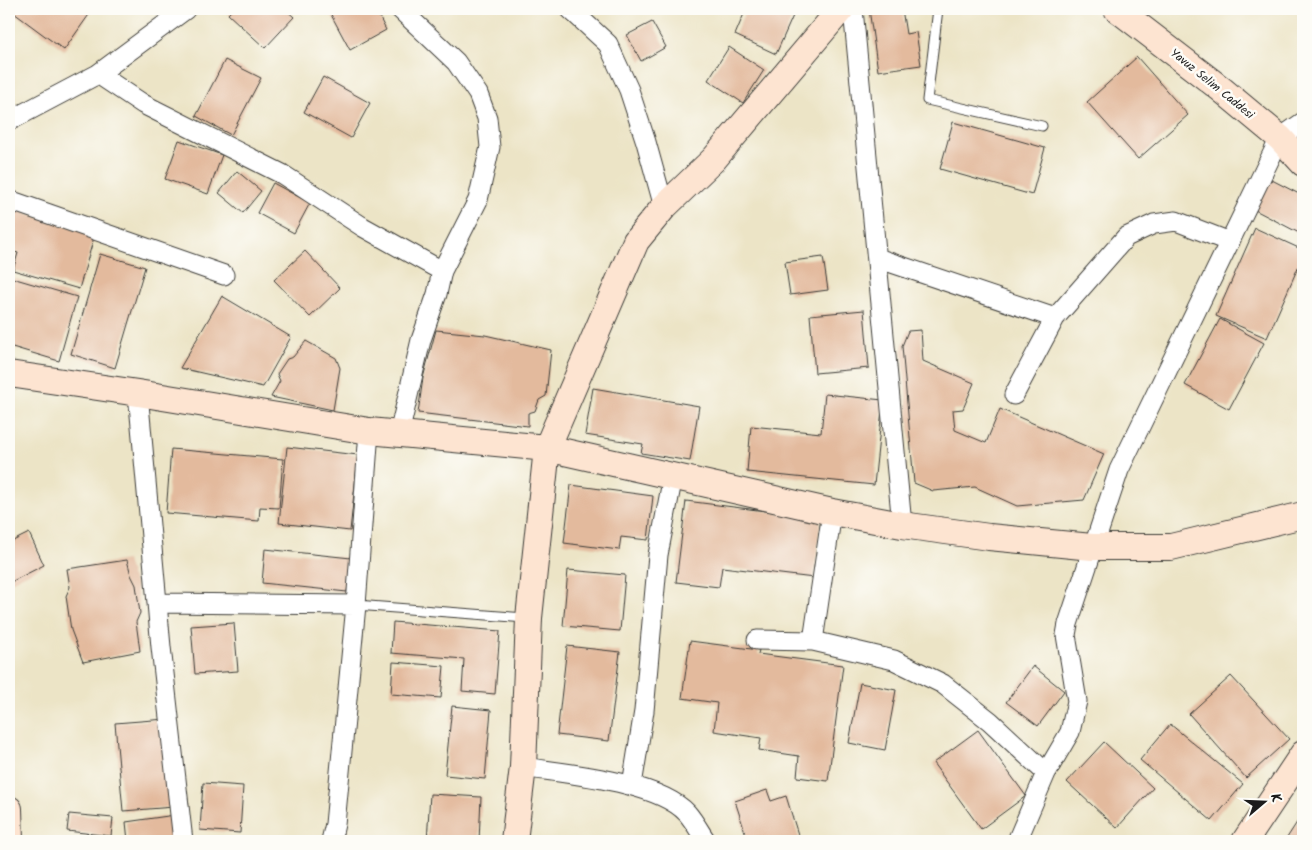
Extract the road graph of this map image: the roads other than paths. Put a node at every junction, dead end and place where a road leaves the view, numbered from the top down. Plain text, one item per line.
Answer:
1 (186, 9) edge
2 (400, 9) edge
3 (570, 9) edge
4 (841, 9) edge
5 (853, 9) edge
6 (938, 9) edge
7 (1117, 9) edge
8 (98, 74) junction
9 (9, 121) edge
10 (1303, 122) edge
11 (1042, 126) dead end
12 (1280, 138) junction
13 (1303, 163) edge
14 (9, 200) edge
15 (664, 207) junction
16 (1230, 242) junction
17 (877, 258) junction
18 (442, 271) junction
19 (224, 275) dead end
20 (1055, 318) junction
21 (9, 374) edge
22 (138, 393) junction
23 (1014, 395) dead end
24 (369, 431) junction
25 (399, 434) junction
26 (547, 448) junction
27 (674, 476) junction
28 (832, 512) junction
29 (1303, 515) edge
30 (902, 525) junction
31 (1092, 547) junction
32 (158, 603) junction
33 (356, 605) junction
34 (529, 618) junction
35 (757, 640) dead end
36 (813, 641) junction
37 (1303, 754) edge
38 (523, 767) junction
39 (1046, 774) junction
40 (632, 785) junction
41 (9, 809) edge
42 (10, 841) edge
43 (183, 841) edge
44 (331, 841) edge
45 (514, 841) edge
46 (706, 841) edge
47 (1017, 841) edge
48 (1245, 841) edge

1 - 8 street
2 - 18 street
3 - 15 street
4 - 15 main road
5 - 17 street
6 - 11 lane
7 - 12 main road, Yavuz Selim Caddesi
8 - 9 street
8 - 18 street
10 - 12 street
12 - 13 main road, Yavuz Selim Caddesi
12 - 16 street
14 - 19 street
15 - 26 main road
16 - 20 street
16 - 31 street
17 - 20 street
17 - 30 street
18 - 25 street
20 - 23 street
21 - 22 main road
22 - 24 main road
22 - 32 street
24 - 25 main road
24 - 33 street
25 - 26 main road
26 - 27 main road
26 - 34 main road
27 - 28 main road
27 - 40 street
28 - 30 main road
28 - 36 street
29 - 31 main road
30 - 31 main road
31 - 39 street
32 - 33 street
32 - 43 street
33 - 34 lane
33 - 44 street
34 - 38 main road
35 - 36 street
36 - 39 street
37 - 48 main road
38 - 40 street
38 - 45 main road
39 - 47 street
40 - 46 street
41 - 42 main road

